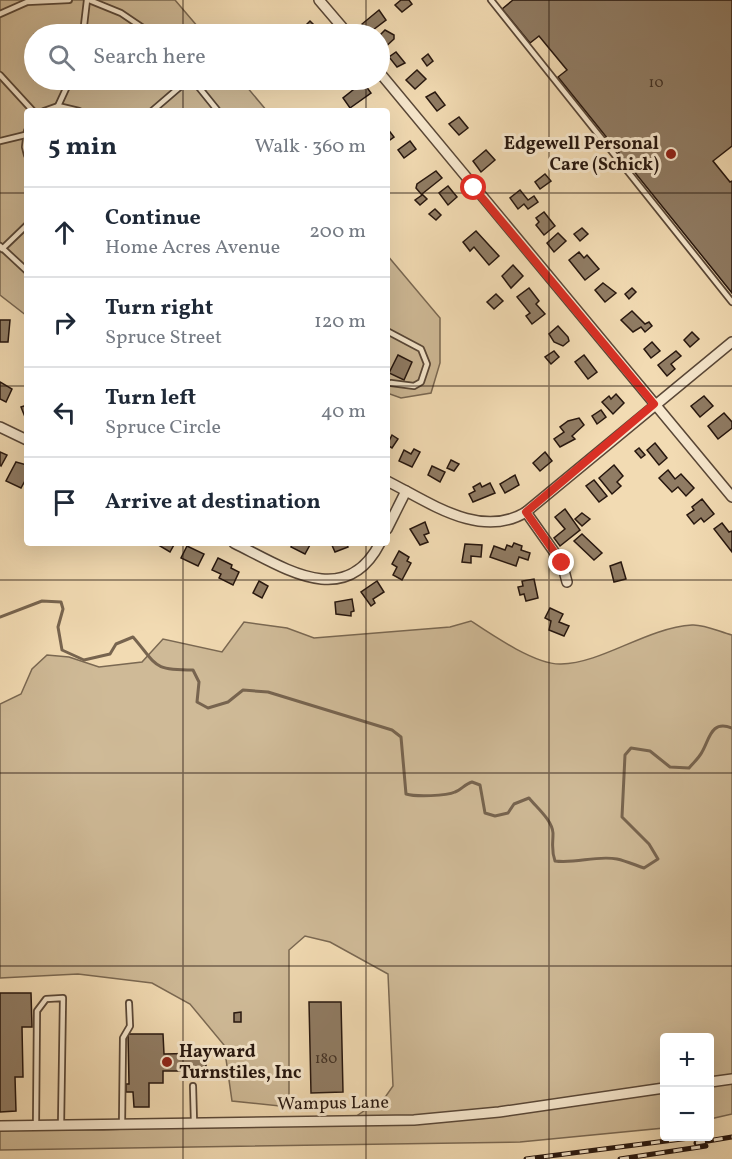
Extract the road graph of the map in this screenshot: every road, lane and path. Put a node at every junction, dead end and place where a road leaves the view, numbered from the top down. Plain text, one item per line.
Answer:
1 (69, 0) edge
2 (88, 0) edge
3 (319, 0) edge
4 (491, 0) edge
5 (0, 14) edge
6 (84, 24) edge
7 (138, 24) edge
8 (339, 24) edge
9 (0, 75) edge
10 (390, 85) edge
11 (65, 90) edge
12 (178, 90) edge
13 (200, 90) edge
14 (58, 106) junction
15 (30, 108) edge
16 (52, 108) edge
17 (66, 108) edge
18 (156, 108) edge
19 (215, 108) edge
20 (24, 134) edge
21 (0, 141) edge
22 (24, 228) edge
23 (1, 247) edge
24 (24, 268) edge
25 (732, 302) edge
26 (390, 333) edge
27 (732, 342) edge
28 (392, 383) dead end
29 (654, 404) junction
30 (0, 427) edge
31 (24, 439) edge
32 (390, 483) edge
33 (406, 491) junction
34 (732, 497) edge
35 (526, 512) junction
36 (390, 523) edge
37 (240, 546) edge
38 (378, 546) edge
39 (567, 582) dead end
40 (129, 1003) dead end
41 (732, 1079) edge
42 (714, 1081) edge
43 (194, 1086) dead end
44 (660, 1089) edge
45 (194, 1122) junction
46 (122, 1124) junction
47 (0, 1125) edge
48 (36, 1125) junction
49 (61, 1125) junction

1 - 5 lane
2 - 6 lane
2 - 7 lane
3 - 8 street
4 - 25 lane
9 - 15 lane
10 - 29 street
11 - 14 lane
12 - 18 lane
13 - 19 lane
14 - 16 lane
14 - 17 lane
20 - 21 lane
22 - 23 lane
23 - 24 lane
26 - 28 lane
27 - 29 street
29 - 34 street
29 - 35 street
30 - 31 street
32 - 33 street
33 - 35 street
33 - 36 street
35 - 39 street
37 - 38 street
40 - 46 lane
41 - 42 street
43 - 45 lane
44 - 45 street, Wampus Lane
45 - 46 street, Wampus Lane
46 - 49 street, Wampus Lane
47 - 48 street, Wampus Lane
48 - 49 street, Wampus Lane
48 - 49 lane

